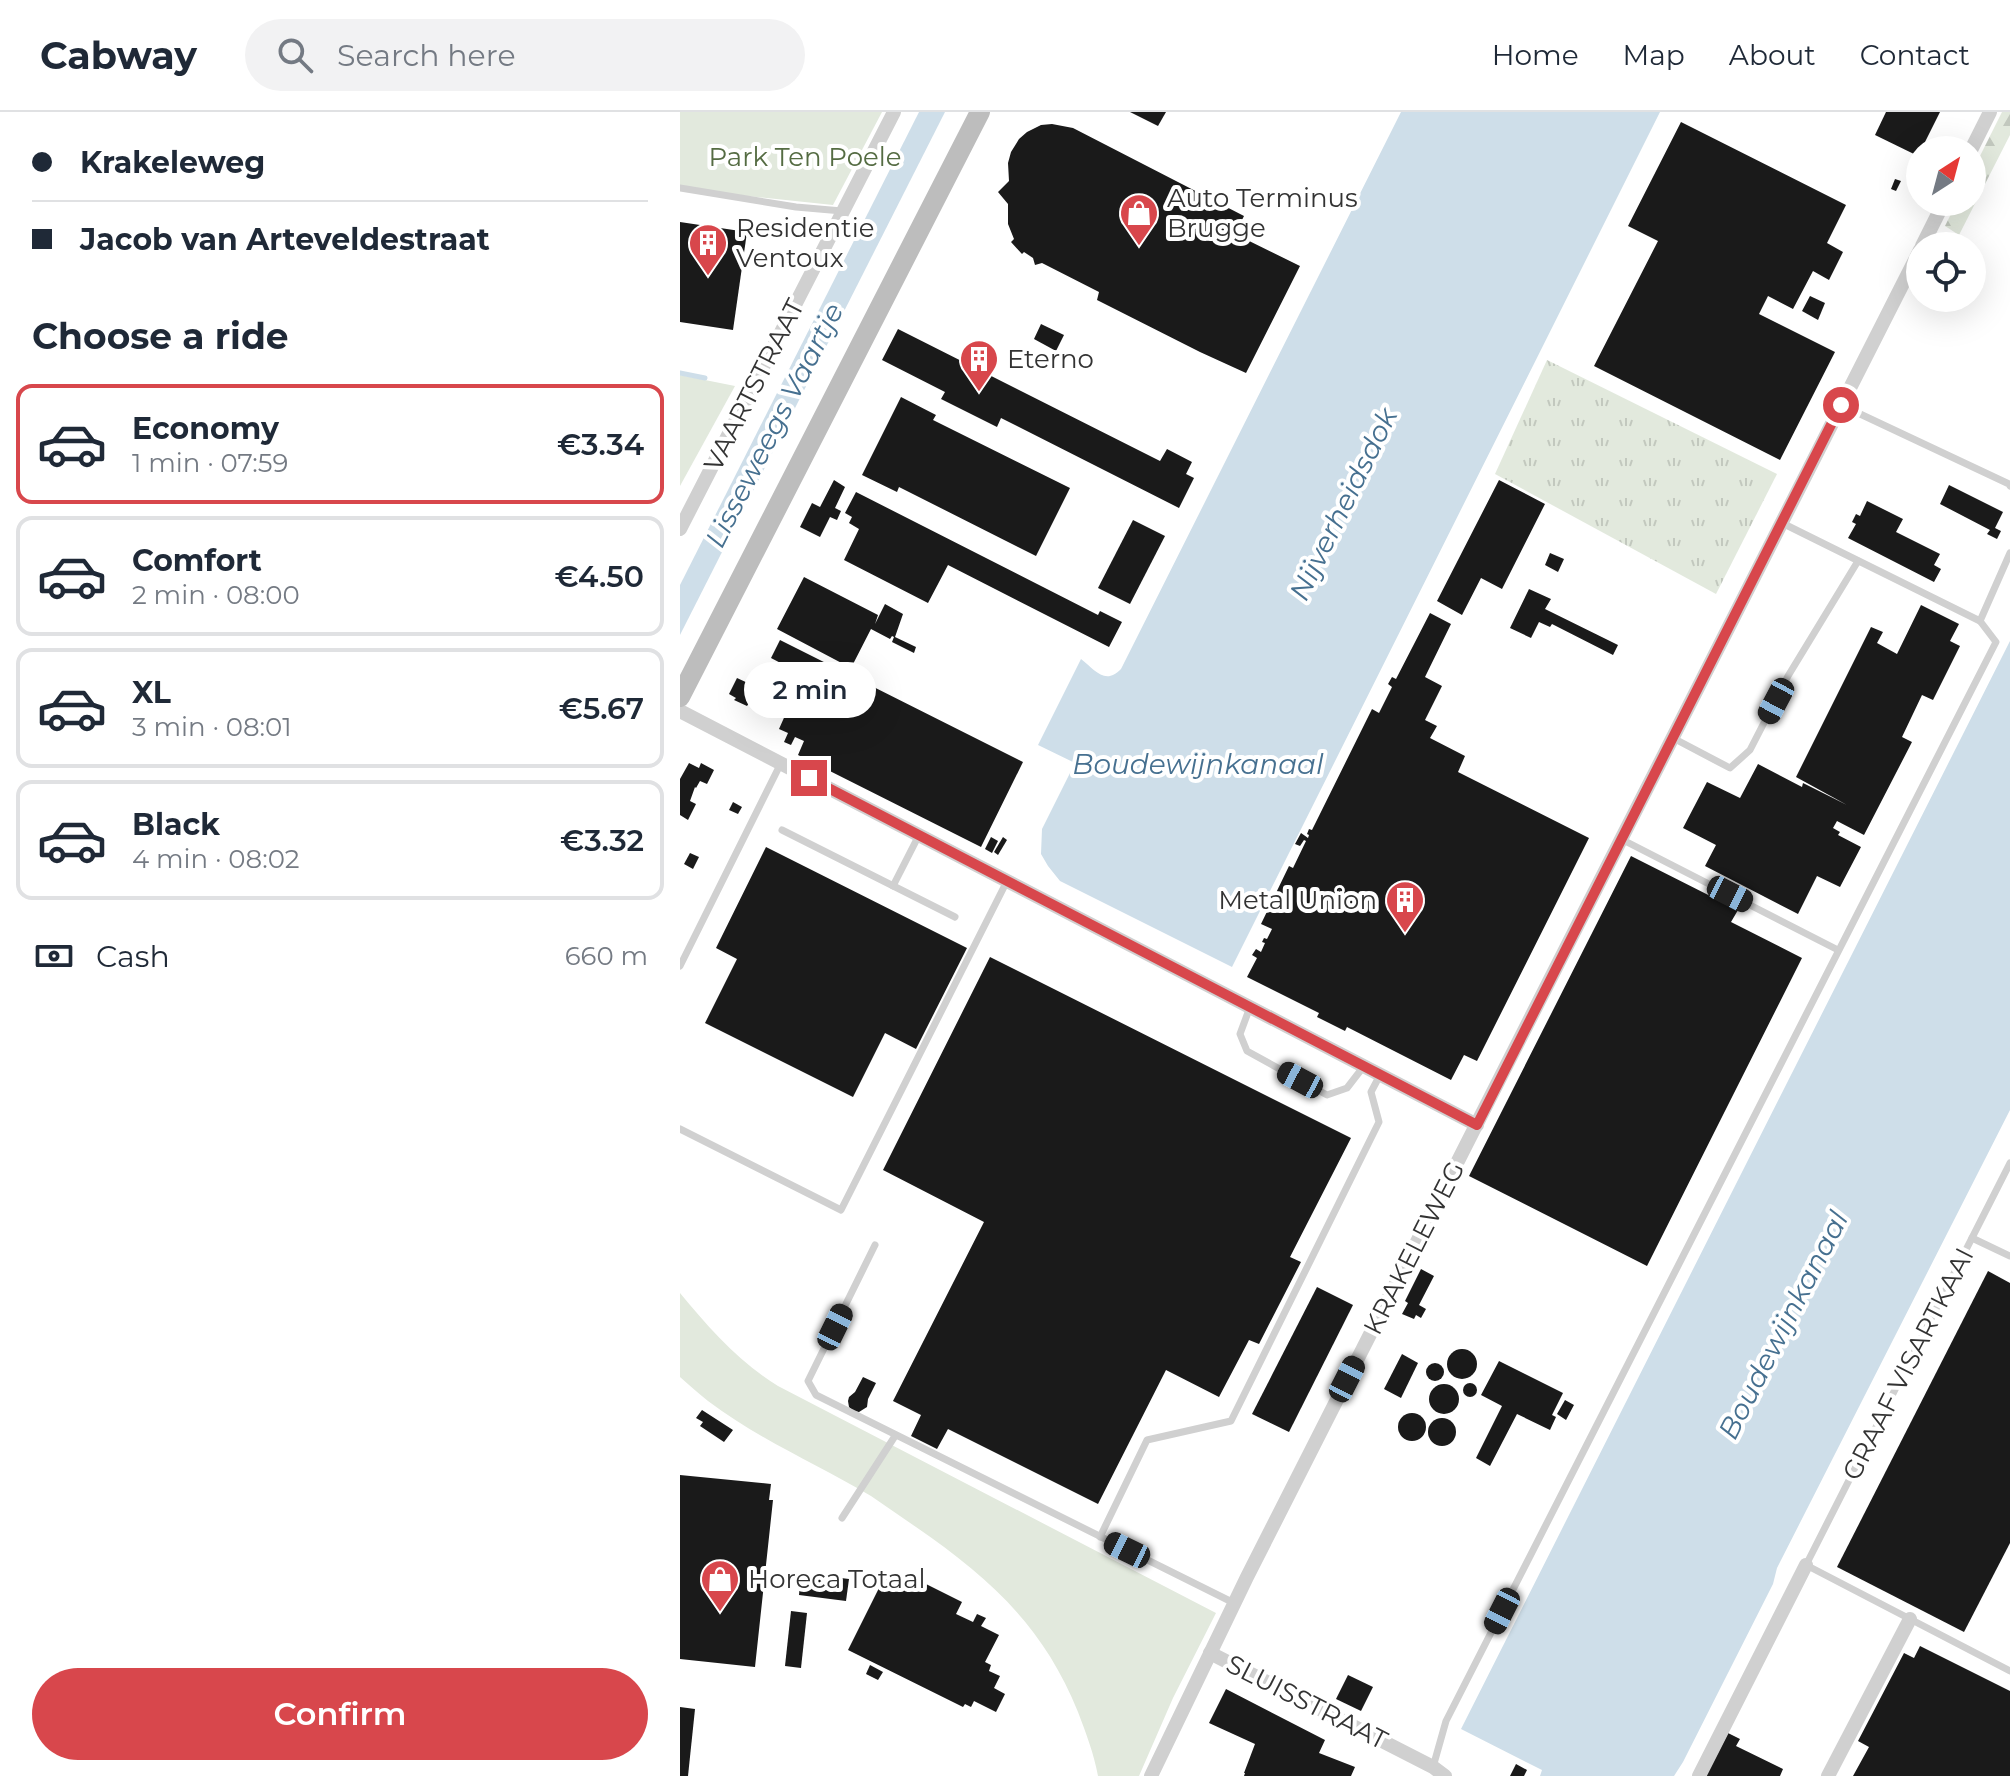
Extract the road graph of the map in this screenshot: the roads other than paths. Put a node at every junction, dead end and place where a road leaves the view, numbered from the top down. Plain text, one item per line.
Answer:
1 (894, 112) edge
2 (980, 112) edge
3 (1990, 112) edge
4 (1978, 136) edge
5 (680, 188) edge
6 (842, 211) junction
7 (1906, 277) edge
8 (1841, 405) junction
9 (2010, 486) edge
10 (1782, 523) junction
11 (680, 529) edge
12 (2010, 553) edge
13 (1858, 561) junction
14 (1980, 621) junction
15 (680, 697) edge
16 (680, 711) edge
17 (1673, 738) junction
18 (781, 763) junction
19 (782, 830) dead end
20 (919, 835) junction
21 (1621, 839) junction
22 (1007, 881) junction
23 (893, 886) junction
24 (955, 917) dead end
25 (1838, 950) junction
26 (680, 966) edge
27 (1250, 1007) junction
28 (1364, 1066) junction
29 (1380, 1074) junction
30 (1477, 1125) junction
31 (680, 1129) edge
32 (2010, 1163) edge
33 (1972, 1238) junction
34 (875, 1245) dead end
35 (2010, 1256) edge
36 (895, 1436) junction
37 (842, 1518) dead end
38 (1100, 1537) junction
39 (1806, 1565) junction
40 (1234, 1603) junction
41 (1910, 1619) junction
42 (1210, 1653) junction
43 (2010, 1671) edge
44 (1439, 1771) edge
45 (1151, 1776) edge
46 (1699, 1776) edge
47 (1828, 1776) edge

1 - 6 street, VAARTSTRAAT
2 - 15 main road
3 - 4 street
5 - 6 lane
6 - 11 street, VAARTSTRAAT
7 - 8 street, KRAKELEWEG
8 - 9 lane
8 - 10 street, KRAKELEWEG
10 - 13 lane
10 - 17 street, KRAKELEWEG
12 - 14 lane
13 - 14 lane
13 - 17 lane
14 - 25 lane
16 - 18 street
17 - 21 street, KRAKELEWEG
18 - 20 street
18 - 26 lane
19 - 23 lane
20 - 22 street
20 - 23 lane
21 - 25 lane
21 - 30 street, KRAKELEWEG
22 - 27 street
22 - 31 lane
23 - 24 lane
25 - 44 lane
27 - 28 street
27 - 28 lane
28 - 29 street
29 - 30 street
29 - 38 lane
30 - 40 street, KRAKELEWEG
32 - 33 lane, GRAAF VISARTKAAI
33 - 35 lane
33 - 39 lane, GRAAF VISARTKAAI
34 - 36 lane
36 - 37 lane
36 - 38 lane
38 - 40 lane
39 - 41 lane
39 - 46 street
40 - 42 street, KRAKELEWEG
41 - 43 lane
41 - 47 street
42 - 44 street, SLUISSTRAAT
42 - 45 street, KRAKELEWEG

